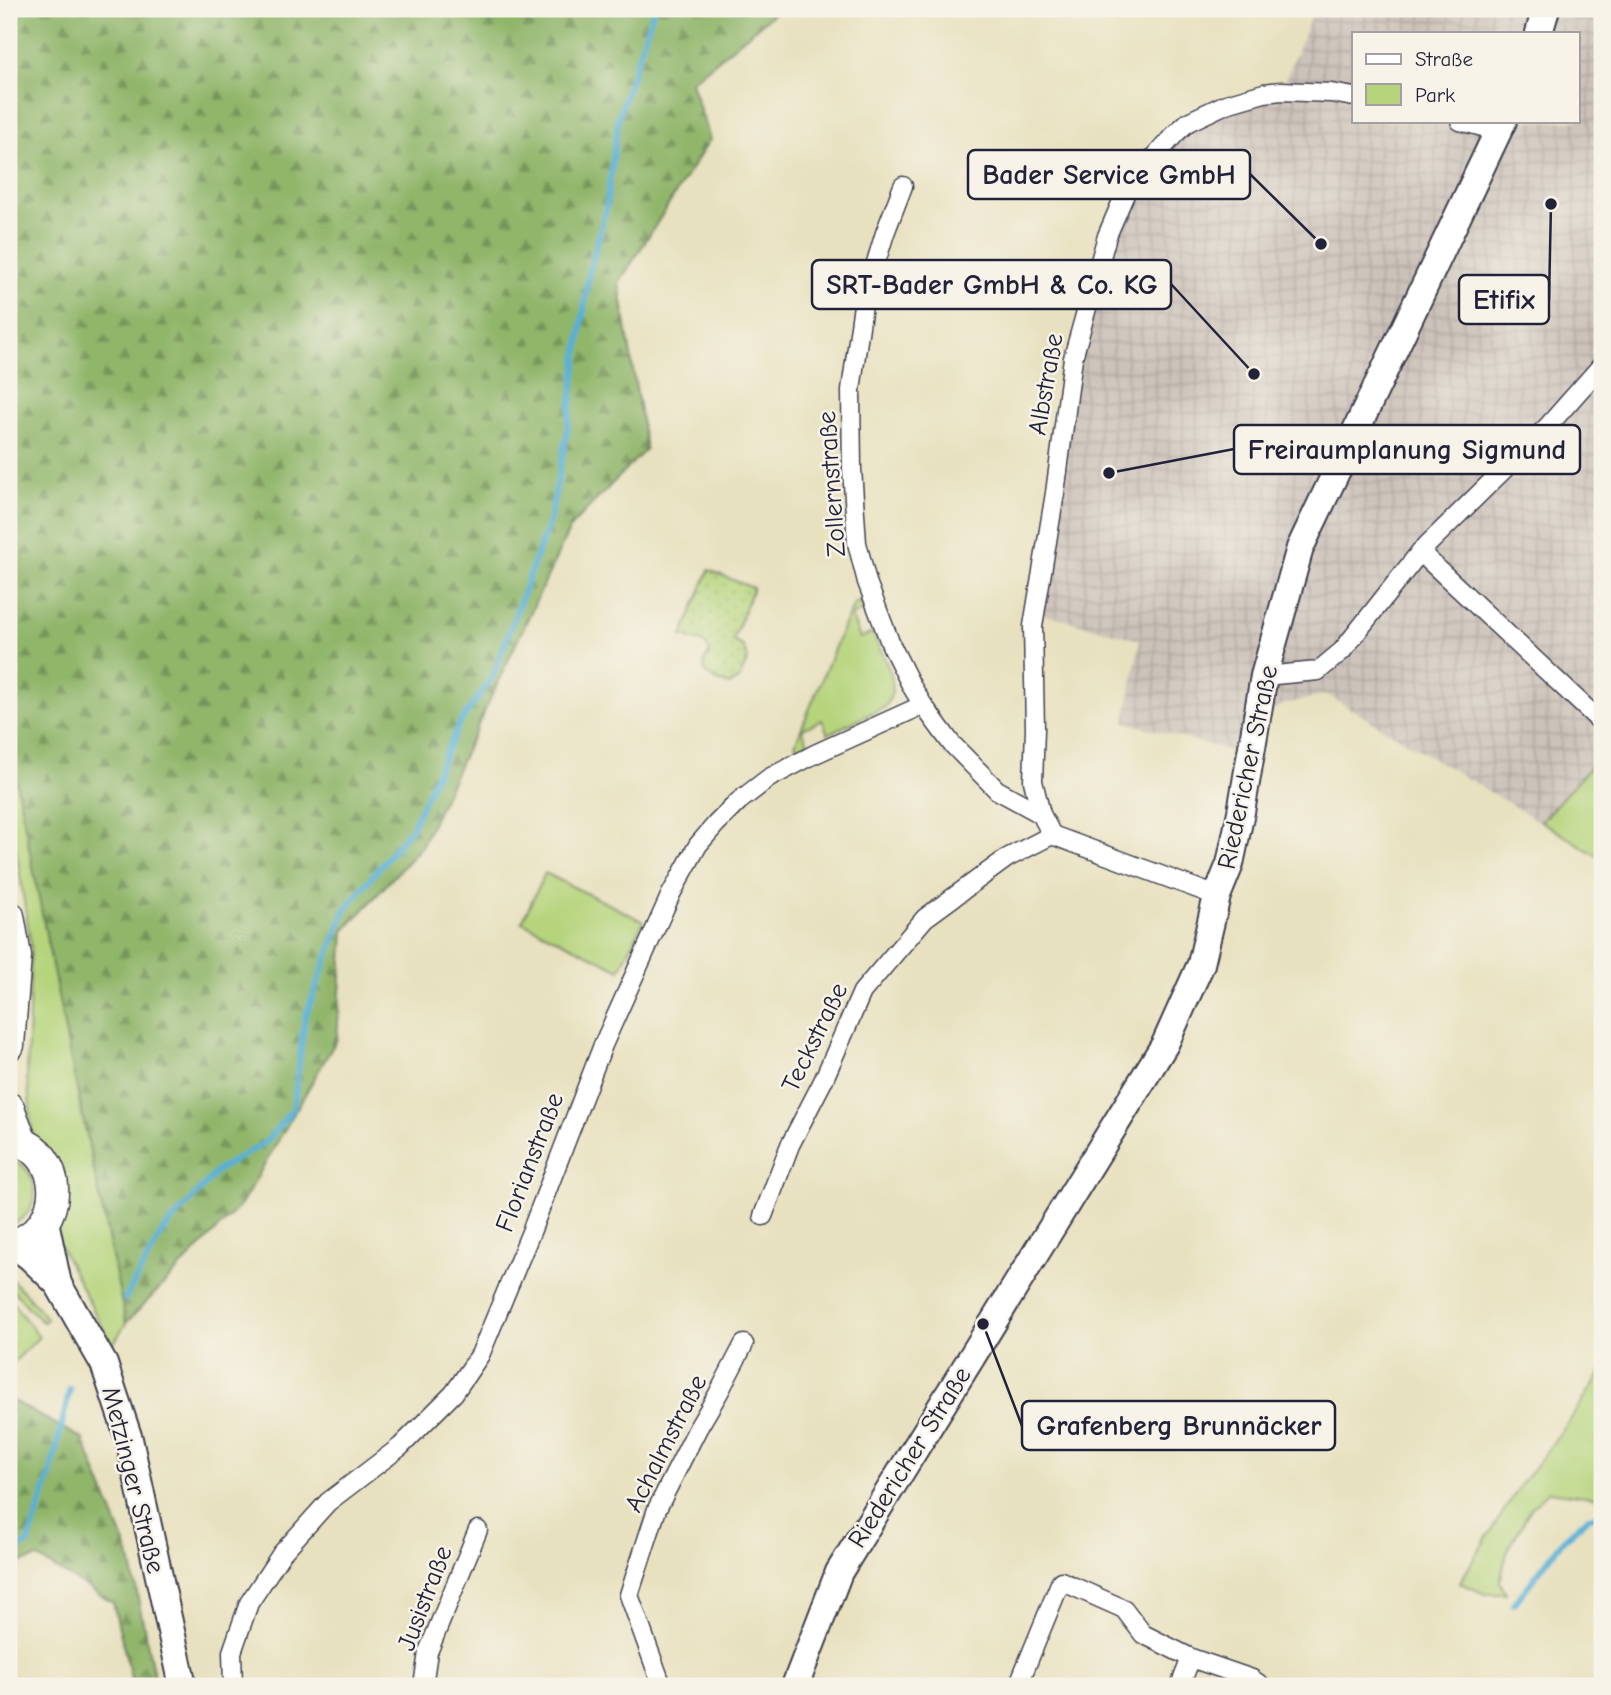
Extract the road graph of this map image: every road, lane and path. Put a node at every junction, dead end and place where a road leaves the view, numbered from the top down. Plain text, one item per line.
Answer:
1 (1546, 9) edge
2 (1539, 32) edge
3 (1352, 97) edge
4 (1468, 122) edge
5 (1500, 126) edge
6 (904, 186) dead end
7 (1602, 365) edge
8 (1420, 552) junction
9 (1264, 676) junction
10 (923, 705) junction
11 (1602, 722) edge
12 (1041, 814) junction
13 (1052, 835) junction
14 (1217, 896) junction
15 (9, 916) edge
16 (9, 1045) edge
17 (9, 1108) edge
18 (15, 1140) edge
19 (763, 1216) dead end
20 (45, 1221) junction
21 (11, 1244) edge
22 (58, 1284) junction
23 (744, 1344) dead end
24 (478, 1530) dead end
25 (1191, 1658) junction
26 (183, 1686) edge
27 (233, 1686) edge
28 (422, 1686) edge
29 (662, 1686) edge
30 (795, 1686) edge
31 (1018, 1686) edge
32 (1180, 1686) edge
33 (1262, 1686) edge

1 - 2 street
3 - 12 street, Albstraße
4 - 5 street
5 - 9 street, Riedericher Straße
6 - 10 street, Zollernstraße
7 - 8 street
8 - 9 street
8 - 11 street
9 - 14 street, Riedericher Straße
10 - 12 street, Zollernstraße
10 - 27 street, Florianstraße
12 - 13 street
13 - 14 street
13 - 19 street, Teckstraße
14 - 30 street, Riedericher Straße
15 - 16 main road
17 - 18 main road
18 - 20 main road
20 - 21 main road
20 - 22 street, Metzinger Straße
21 - 22 street, Metzinger Straße
22 - 26 street, Metzinger Straße
23 - 29 street, Achalmstraße
24 - 28 street, Jusistraße
25 - 31 street
25 - 32 street
25 - 33 street

